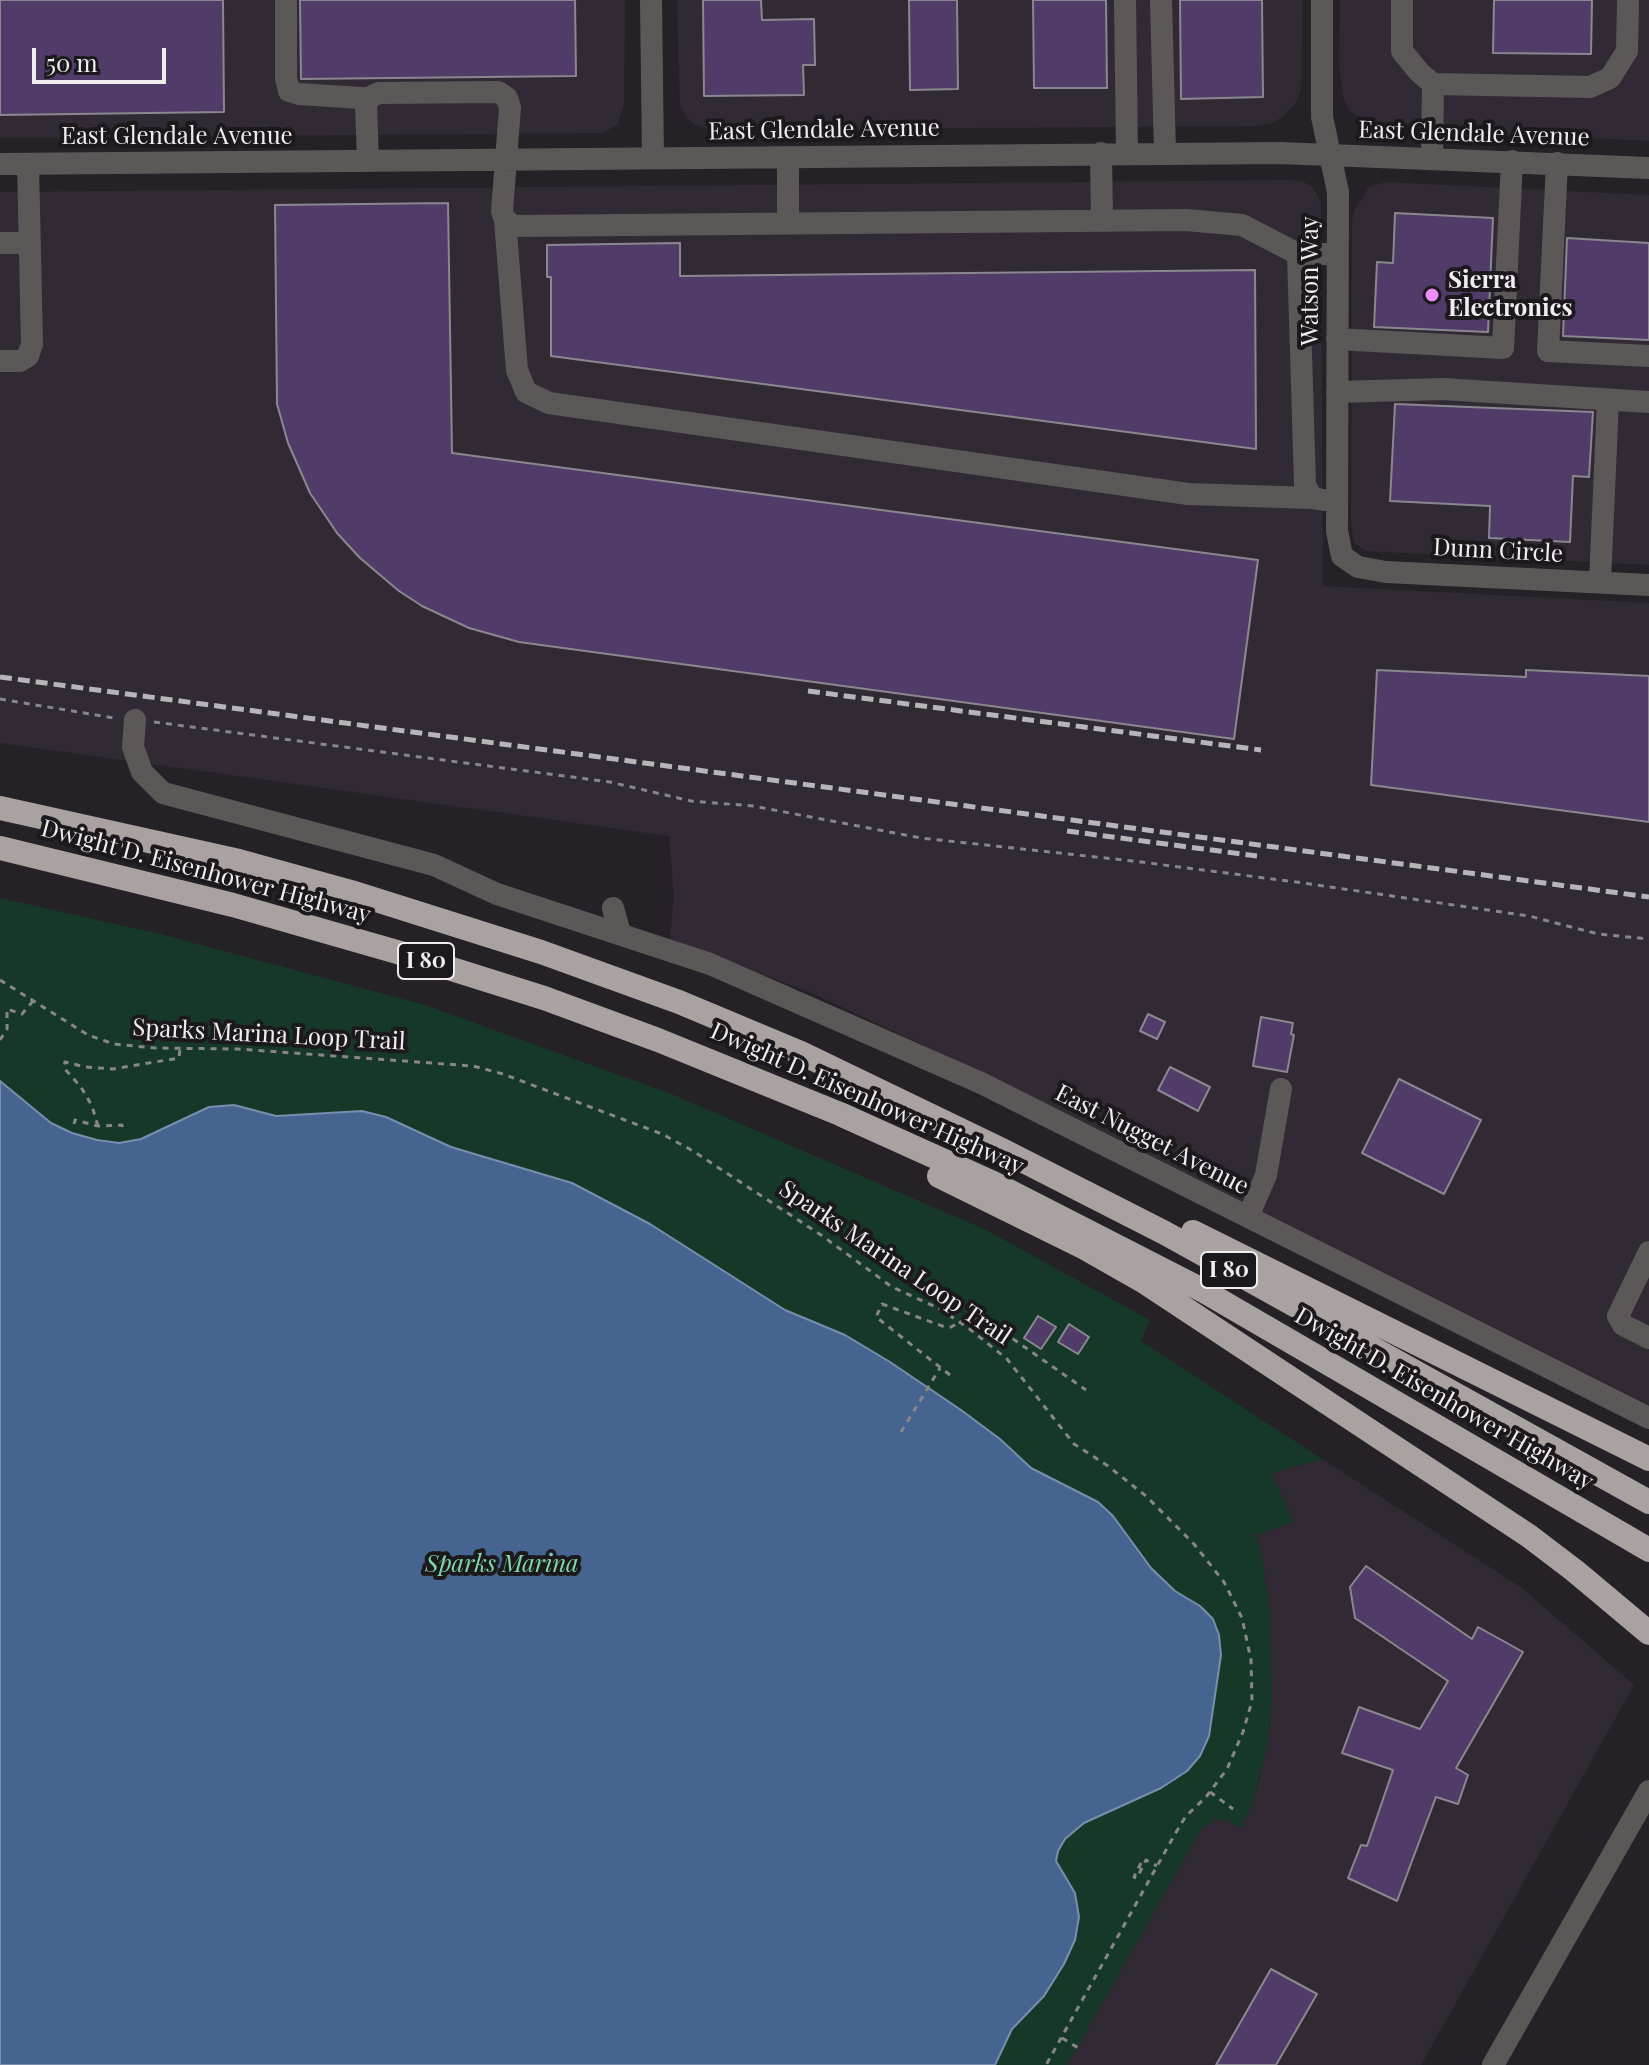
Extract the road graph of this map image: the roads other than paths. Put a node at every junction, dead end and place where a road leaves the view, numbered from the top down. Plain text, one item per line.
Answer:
1 (286, 0) edge
2 (651, 0) edge
3 (1125, 0) edge
4 (1161, 0) edge
5 (1322, 0) edge
6 (1402, 0) edge
7 (1628, 0) edge
8 (1433, 84) junction
9 (1163, 89) junction
10 (1126, 91) junction
11 (366, 104) junction
12 (1101, 153) junction
13 (1127, 153) junction
14 (1165, 153) junction
15 (1329, 154) junction
16 (788, 157) junction
17 (1432, 157) junction
18 (653, 158) junction
19 (507, 160) junction
20 (368, 161) junction
21 (1512, 161) junction
22 (1557, 163) junction
23 (0, 164) edge
24 (28, 164) junction
25 (1649, 168) edge
26 (505, 220) junction
27 (1102, 220) junction
28 (788, 223) junction
29 (0, 243) edge
30 (30, 243) junction
31 (1298, 254) junction
32 (1337, 254) junction
33 (1337, 339) junction
34 (1649, 356) edge
35 (0, 361) edge
36 (1337, 392) junction
37 (1608, 400) junction
38 (1649, 402) edge
39 (1312, 498) junction
40 (1337, 502) junction
41 (1347, 561) joint
42 (1600, 582) junction
43 (1649, 585) edge
44 (135, 720) road end
45 (0, 808) edge
46 (0, 848) edge
47 (613, 908) dead end
48 (620, 933) junction
49 (801, 1053) junction
50 (1281, 1089) dead end
51 (840, 1114) junction
52 (1248, 1217) junction
53 (1649, 1252) edge
54 (1649, 1338) edge
55 (1649, 1418) edge
56 (1649, 1459) edge
57 (1649, 1502) edge
58 (1649, 1550) edge
59 (1649, 1633) edge
60 (1649, 1791) edge
61 (1493, 2065) edge

1 - 11 street
2 - 18 street
3 - 10 street
4 - 9 street
5 - 15 street, Watson Way
6 - 8 street
7 - 8 street
8 - 17 street
9 - 10 street
9 - 14 street
10 - 13 street
11 - 19 street
11 - 20 street
12 - 13 street, East Glendale Avenue
12 - 16 street, East Glendale Avenue
12 - 27 street
13 - 14 street, East Glendale Avenue
14 - 15 street, East Glendale Avenue
15 - 17 street, East Glendale Avenue
15 - 32 street, Watson Way
16 - 18 street, East Glendale Avenue
16 - 28 street
17 - 21 street, East Glendale Avenue
18 - 19 street, East Glendale Avenue
19 - 20 street, East Glendale Avenue
19 - 26 street
20 - 24 street, East Glendale Avenue
21 - 22 street, East Glendale Avenue
21 - 33 street
22 - 25 street, East Glendale Avenue
22 - 34 street
23 - 24 street, East Glendale Avenue
24 - 30 street
26 - 28 street
26 - 39 street
27 - 28 street
27 - 31 street
29 - 30 street
30 - 35 street
31 - 32 street
31 - 39 street
32 - 33 street, Watson Way
33 - 36 street, Watson Way
36 - 37 street
36 - 40 street, Watson Way
37 - 38 street
37 - 42 street
39 - 40 street
40 - 41 street, Watson Way
41 - 42 street, Dunn Circle
42 - 43 street, Dunn Circle
44 - 48 street, East Nugget Avenue
45 - 49 highway, Dwight D. Eisenhower Highway / I 80
46 - 51 highway, Dwight D. Eisenhower Highway / I 80
47 - 48 street
48 - 52 street, East Nugget Avenue
49 - 56 highway
49 - 57 highway, Dwight D. Eisenhower Highway / I 80
50 - 52 street
51 - 58 highway, Dwight D. Eisenhower Highway / I 80
51 - 59 highway
52 - 55 street, East Nugget Avenue
53 - 54 street
60 - 61 street

